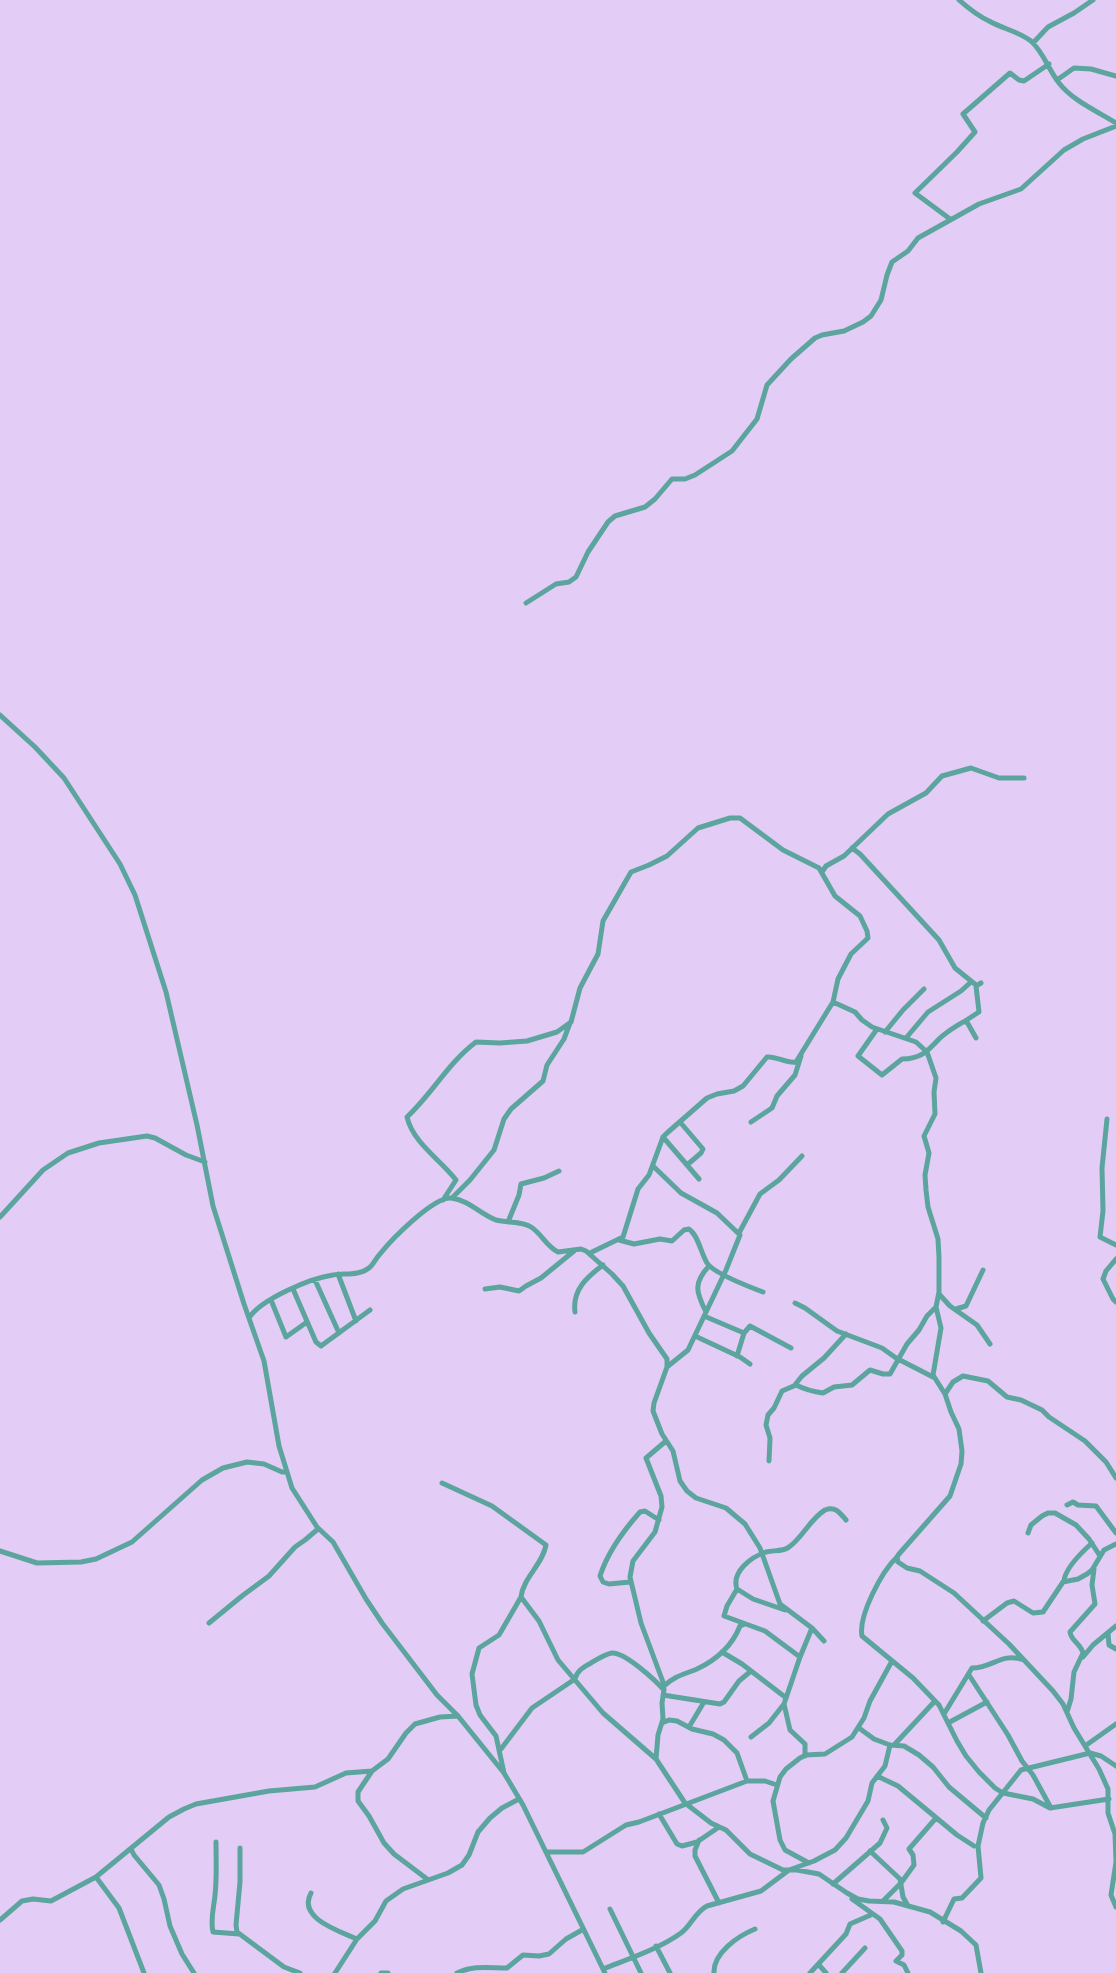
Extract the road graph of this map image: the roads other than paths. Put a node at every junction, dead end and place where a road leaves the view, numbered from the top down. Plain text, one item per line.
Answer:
1 (959, 0) edge
2 (1093, 0) edge
3 (1033, 43) junction
4 (1049, 64) junction
5 (1116, 76) edge
6 (1057, 80) junction
7 (1116, 124) edge
8 (950, 219) junction
9 (526, 603) dead end
10 (0, 715) edge
11 (1024, 778) dead end
12 (852, 848) junction
13 (822, 872) junction
14 (976, 984) junction
15 (924, 989) dead end
16 (833, 1002) junction
17 (965, 1021) junction
18 (571, 1022) junction
19 (877, 1029) junction
20 (885, 1032) junction
21 (906, 1038) junction
22 (976, 1038) dead end
23 (927, 1052) junction
24 (801, 1054) junction
25 (1107, 1119) dead end
26 (680, 1122) junction
27 (751, 1122) dead end
28 (663, 1137) junction
29 (802, 1156) dead end
30 (205, 1161) junction
31 (687, 1165) junction
32 (653, 1166) junction
33 (559, 1171) dead end
34 (699, 1179) dead end
35 (452, 1198) junction
36 (443, 1200) junction
37 (0, 1217) edge
38 (508, 1222) junction
39 (739, 1233) junction
40 (619, 1240) junction
41 (1116, 1245) edge
42 (575, 1250) junction
43 (590, 1253) junction
44 (1116, 1259) edge
45 (603, 1265) junction
46 (709, 1266) junction
47 (983, 1270) dead end
48 (338, 1274) junction
49 (724, 1275) junction
50 (315, 1280) junction
51 (293, 1289) junction
52 (484, 1289) dead end
53 (763, 1292) dead end
54 (939, 1294) junction
55 (271, 1300) junction
56 (1116, 1302) edge
57 (795, 1303) dead end
58 (936, 1307) junction
59 (956, 1309) junction
60 (370, 1310) dead end
61 (575, 1311) dead end
62 (705, 1314) junction
63 (249, 1318) junction
64 (356, 1321) junction
65 (307, 1322) junction
66 (339, 1334) junction
67 (744, 1334) junction
68 (846, 1334) junction
69 (695, 1336) junction
70 (990, 1344) dead end
71 (791, 1348) dead end
72 (737, 1356) junction
73 (898, 1359) junction
74 (750, 1364) dead end
75 (667, 1367) junction
76 (933, 1377) junction
77 (794, 1386) junction
78 (945, 1394) junction
79 (666, 1442) junction
80 (770, 1461) dead end
81 (286, 1472) junction
82 (1116, 1478) edge
83 (442, 1483) dead end
84 (1067, 1505) dead end
85 (659, 1520) junction
86 (846, 1520) dead end
87 (318, 1529) junction
88 (1028, 1533) dead end
89 (1116, 1533) edge
90 (1092, 1543) junction
91 (1116, 1544) edge
92 (0, 1551) edge
93 (762, 1554) junction
94 (1100, 1556) junction
95 (897, 1557) junction
96 (1095, 1565) junction
97 (1064, 1581) junction
98 (630, 1582) junction
99 (737, 1589) junction
100 (521, 1597) junction
101 (787, 1611) junction
102 (983, 1621) junction
103 (208, 1623) dead end
104 (747, 1624) junction
105 (1116, 1626) edge
106 (812, 1628) junction
107 (1108, 1633) junction
108 (824, 1641) dead end
109 (1116, 1649) edge
110 (722, 1652) junction
111 (800, 1657) junction
112 (892, 1661) junction
113 (1026, 1661) junction
114 (1080, 1661) junction
115 (751, 1671) junction
116 (969, 1675) junction
117 (574, 1679) junction
118 (663, 1690) junction
119 (784, 1700) junction
120 (935, 1701) junction
121 (704, 1702) junction
122 (987, 1702) junction
123 (944, 1714) junction
124 (1067, 1714) junction
125 (458, 1716) junction
126 (662, 1723) junction
127 (948, 1723) junction
128 (1116, 1724) edge
129 (689, 1727) junction
130 (859, 1728) junction
131 (750, 1737) dead end
132 (892, 1745) junction
133 (1085, 1746) junction
134 (501, 1749) junction
135 (1090, 1753) junction
136 (805, 1756) junction
137 (656, 1759) junction
138 (1116, 1766) edge
139 (1026, 1767) junction
140 (372, 1771) junction
141 (504, 1773) junction
142 (877, 1776) junction
143 (747, 1781) junction
144 (777, 1785) junction
145 (1003, 1793) junction
146 (1109, 1798) junction
147 (519, 1799) junction
148 (685, 1803) junction
149 (1051, 1808) junction
150 (659, 1814) junction
151 (936, 1818) junction
152 (986, 1818) junction
153 (883, 1820) dead end
154 (719, 1827) junction
155 (699, 1840) junction
156 (216, 1842) dead end
157 (1116, 1845) edge
158 (974, 1846) dead end
159 (240, 1848) dead end
160 (131, 1849) junction
161 (870, 1851) junction
162 (546, 1852) junction
163 (809, 1863) junction
164 (789, 1870) junction
165 (96, 1877) junction
166 (427, 1880) junction
167 (901, 1883) junction
168 (833, 1884) junction
169 (311, 1893) dead end
170 (847, 1893) junction
171 (883, 1902) junction
172 (719, 1903) junction
173 (907, 1904) dead end
174 (1116, 1907) edge
175 (610, 1909) dead end
176 (873, 1914) junction
177 (0, 1920) edge
178 (943, 1922) junction
179 (755, 1929) dead end
180 (582, 1930) junction
181 (239, 1934) junction
182 (357, 1939) junction
183 (656, 1946) junction
184 (865, 1948) dead end
185 (632, 1957) junction
186 (819, 1965) junction
187 (604, 1971) edge
188 (144, 1973) edge
189 (194, 1973) edge
190 (300, 1973) edge
191 (335, 1973) edge
192 (381, 1973) edge
193 (388, 1973) edge
194 (457, 1973) edge
195 (641, 1973) edge
196 (670, 1973) edge
197 (714, 1973) edge
198 (810, 1973) edge
199 (826, 1973) edge
200 (842, 1973) edge
201 (908, 1973) edge
202 (981, 1973) edge

1 - 3 street
2 - 3 street
3 - 4 street
4 - 6 street
4 - 8 street
5 - 6 street
6 - 7 street
7 - 8 street
8 - 9 street
10 - 30 street
11 - 12 street
12 - 13 street
12 - 14 street
13 - 16 street
13 - 18 street
14 - 17 street
14 - 21 street
15 - 20 street
16 - 19 street
16 - 24 street
17 - 22 street
17 - 23 street
18 - 35 street
18 - 36 street
19 - 20 street
19 - 23 street
20 - 21 street
21 - 23 street
23 - 54 street
24 - 26 street
24 - 27 street
25 - 41 street
26 - 28 street
26 - 31 street
28 - 31 street
28 - 32 street
29 - 39 street
30 - 37 street
30 - 63 street
31 - 34 street
32 - 39 street
32 - 40 street
33 - 38 street
35 - 36 street
35 - 38 street
36 - 48 street
38 - 42 street
39 - 49 street
40 - 43 street
40 - 46 street
42 - 43 street
42 - 52 street
43 - 45 street
44 - 56 street
45 - 61 street
45 - 75 street
46 - 49 street
46 - 62 street
47 - 59 street
48 - 50 street
48 - 64 street
49 - 53 street
49 - 62 street
50 - 51 street
50 - 66 street
51 - 55 street
51 - 65 street
54 - 58 street
54 - 59 street
55 - 63 street
55 - 65 street
57 - 68 street
58 - 73 street
58 - 76 street
59 - 70 street
60 - 64 street
62 - 67 street
62 - 69 street
63 - 81 street
64 - 66 street
65 - 66 street
67 - 71 street
67 - 72 street
68 - 73 street
68 - 77 street
69 - 72 street
69 - 75 street
72 - 74 street
73 - 76 street
73 - 77 street
75 - 79 street
76 - 78 street
77 - 80 street
78 - 82 street
78 - 95 street
79 - 85 street
79 - 93 street
81 - 87 street
81 - 92 street
83 - 100 street
84 - 89 street
85 - 98 street
85 - 98 street
86 - 93 street
87 - 103 street
87 - 125 street
88 - 90 street
90 - 94 street
90 - 97 street
91 - 94 street
93 - 99 street
93 - 101 street
94 - 96 street
95 - 102 street
95 - 112 street
96 - 97 street
96 - 114 street
97 - 102 street
98 - 118 street
99 - 101 street
99 - 104 street
100 - 117 street
100 - 134 street
101 - 106 street
102 - 113 street
104 - 110 street
104 - 111 street
105 - 107 street
106 - 108 street
106 - 111 street
107 - 109 street
107 - 114 street
110 - 115 street
110 - 118 street
111 - 119 street
112 - 120 street
112 - 130 street
113 - 116 street
113 - 124 street
114 - 124 street
115 - 119 street
115 - 121 street
116 - 122 street
116 - 123 street
117 - 118 street
117 - 134 street
117 - 137 street
118 - 121 street
118 - 126 street
119 - 131 street
119 - 136 street
120 - 123 street
120 - 132 street
121 - 129 street
122 - 127 street
122 - 139 street
123 - 127 street
124 - 133 street
125 - 140 street
125 - 141 street
126 - 129 street
126 - 137 street
127 - 145 street
128 - 133 street
129 - 143 street
130 - 132 street
130 - 136 street
132 - 142 street
132 - 152 street
133 - 135 street
134 - 141 street
135 - 138 street
135 - 139 street
135 - 146 street
136 - 144 street
137 - 148 street
139 - 145 street
139 - 149 street
140 - 160 street
140 - 166 street
141 - 147 street
142 - 151 street
142 - 163 street
143 - 144 street
143 - 148 street
144 - 163 street
145 - 149 street
145 - 152 street
146 - 149 street
146 - 157 street
147 - 162 street
147 - 166 street
148 - 150 street
148 - 154 street
150 - 155 street
150 - 162 street
151 - 158 street
151 - 167 street
152 - 178 street
153 - 161 street
154 - 155 street
154 - 164 street
155 - 172 street
156 - 181 street
157 - 174 street
159 - 181 street
160 - 165 street
160 - 189 street
161 - 167 street
161 - 168 street
162 - 180 street
163 - 164 street
164 - 168 street
164 - 172 street
165 - 177 street
165 - 188 street
166 - 182 street
167 - 171 street
167 - 173 street
168 - 170 street
169 - 182 street
170 - 171 street
170 - 176 street
171 - 178 street
172 - 183 street
175 - 185 street
176 - 186 street
176 - 201 street
178 - 202 street
179 - 197 street
180 - 187 street
180 - 194 street
181 - 190 street
182 - 191 street
183 - 185 street
183 - 196 street
184 - 200 street
185 - 187 street
185 - 195 street
186 - 198 street
186 - 199 street
192 - 193 street

